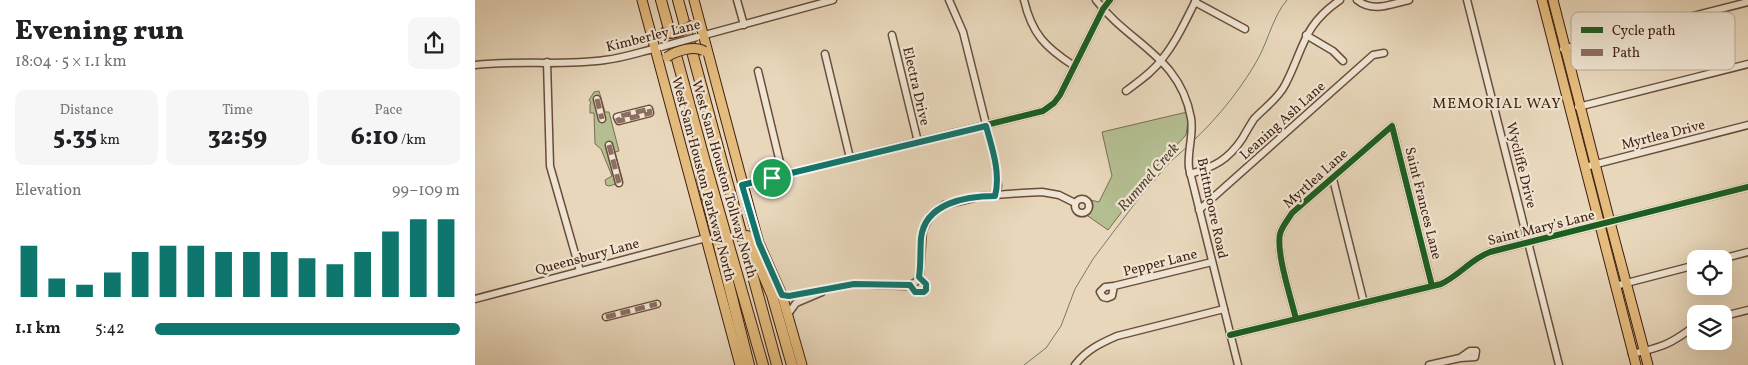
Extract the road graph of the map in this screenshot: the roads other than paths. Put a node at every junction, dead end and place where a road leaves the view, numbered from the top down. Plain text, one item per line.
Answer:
1 (642, 0) edge
2 (661, 0) edge
3 (678, 0) edge
4 (694, 0) edge
5 (737, 0) edge
6 (833, 0) edge
7 (949, 0) edge
8 (1024, 0) edge
9 (1096, 0) edge
10 (1110, 0) edge
11 (1340, 0) edge
12 (1357, 0) edge
13 (1409, 0) edge
14 (1467, 0) edge
15 (1542, 0) edge
16 (1553, 0) edge
17 (1195, 1) edge
18 (1748, 2) edge
19 (808, 3) edge
20 (1103, 9) junction
21 (1708, 12) edge
22 (696, 20) junction
23 (648, 24) junction
24 (744, 25) junction
25 (1245, 29) dead end
26 (892, 35) dead end
27 (1306, 35) junction
28 (700, 36) junction
29 (1571, 47) edge
30 (658, 48) junction
31 (1566, 48) junction
32 (1555, 51) junction
33 (1384, 53) dead end
34 (706, 54) junction
35 (825, 54) dead end
36 (1162, 60) junction
37 (1343, 61) dead end
38 (547, 62) junction
39 (1748, 64) edge
40 (475, 65) edge
41 (1074, 66) junction
42 (1571, 67) edge
43 (1735, 67) edge
44 (660, 68) junction
45 (1572, 70) edge
46 (1724, 70) edge
47 (758, 71) dead end
48 (1126, 90) dead end
49 (596, 95) dead end
50 (689, 105) junction
51 (1581, 106) junction
52 (1569, 108) junction
53 (602, 119) dead end
54 (1748, 125) edge
55 (986, 126) junction
56 (1392, 126) joint
57 (918, 142) junction
58 (609, 145) dead end
59 (850, 158) junction
60 (721, 160) junction
61 (1595, 164) junction
62 (1585, 167) junction
63 (1190, 174) junction
64 (783, 175) junction
65 (1333, 179) junction
66 (619, 183) dead end
67 (742, 185) junction
68 (1748, 187) edge
69 (995, 196) junction
70 (1075, 203) dead end
71 (1199, 210) junction
72 (1610, 222) junction
73 (1599, 225) junction
74 (706, 238) junction
75 (1529, 242) junction
76 (1748, 252) edge
77 (1732, 256) edge
78 (1212, 262) junction
79 (1687, 267) edge
80 (580, 270) junction
81 (919, 277) junction
82 (1626, 284) junction
83 (910, 285) junction
84 (1114, 286) dead end
85 (1432, 286) junction
86 (1615, 286) junction
87 (826, 290) junction
88 (782, 295) junction
89 (475, 299) edge
90 (1364, 303) junction
91 (657, 304) dead end
92 (1224, 309) junction
93 (1748, 310) edge
94 (788, 314) junction
95 (1732, 314) edge
96 (606, 317) dead end
97 (1296, 319) junction
98 (1687, 332) edge
99 (1230, 335) junction
100 (1644, 351) junction
101 (1633, 354) junction
102 (1461, 358) dead end
103 (740, 365) edge
104 (749, 365) edge
105 (763, 365) edge
106 (777, 365) edge
107 (792, 365) edge
108 (802, 365) edge
109 (1075, 365) edge
110 (1238, 365) edge
111 (1429, 365) edge
112 (1559, 365) edge
113 (1636, 365) edge
114 (1648, 365) edge

1 - 23 main road, West Sam Houston Parkway North
2 - 50 highway, West Sam Houston Tollway North
3 - 60 highway, West Sam Houston Tollway North
4 - 22 main road
5 - 24 street
6 - 19 street, Kimberley Lane
7 - 55 street
8 - 41 street
9 - 20 street, Brittmoore Road
10 - 20 street
11 - 27 street
12 - 13 street
14 - 75 street, Wycliffe Drive
15 - 32 main road
16 - 31 main road
17 - 25 street
17 - 36 street
18 - 21 street
19 - 24 street, Kimberley Lane
20 - 36 street, Brittmoore Road
20 - 41 street
22 - 23 main road, bridge
22 - 28 main road
23 - 30 main road, West Sam Houston Parkway North
24 - 28 street, Kimberley Lane
26 - 57 street, Electra Drive
27 - 37 street
27 - 63 street
28 - 30 street, Kimberley Lane, bridge
28 - 34 main road
29 - 31 street
30 - 38 street, Kimberley Lane
30 - 44 main road, West Sam Houston Parkway North
31 - 32 street
31 - 42 main road
32 - 52 main road
33 - 71 street, Leaning Ash Lane
34 - 44 main road, bridge
34 - 67 main road
35 - 59 street
36 - 48 street
36 - 63 street, Brittmoore Road
38 - 40 street, Kimberley Lane
38 - 80 street
39 - 43 street
41 - 55 street
44 - 74 main road, West Sam Houston Parkway North
45 - 51 main road
46 - 51 street
47 - 64 street
49 - 53 street
50 - 104 highway
50 - 105 highway, West Sam Houston Tollway North
51 - 52 street
51 - 61 main road
52 - 62 main road
54 - 61 street, Myrtlea Drive
55 - 57 street
55 - 69 street
56 - 65 street, Myrtlea Lane
56 - 85 street, Saint Frances Lane
57 - 59 street
58 - 66 street
59 - 64 street
60 - 106 highway, West Sam Houston Tollway North
60 - 107 highway
61 - 62 street, Myrtlea Drive
61 - 72 main road
62 - 73 main road
63 - 71 street, Brittmoore Road
64 - 67 street
65 - 90 street
65 - 97 street, Myrtlea Lane
67 - 88 main road
68 - 72 street, Saint Mary's Lane
69 - 70 street
69 - 81 street
71 - 78 street, Brittmoore Road
72 - 73 street, Saint Mary's Lane
72 - 82 main road
73 - 75 street, Saint Mary's Lane
73 - 86 main road
74 - 80 street, Queensbury Lane
74 - 103 main road, West Sam Houston Parkway North
75 - 85 street, Saint Mary's Lane
75 - 112 street, Wycliffe Drive
76 - 77 street
78 - 84 street, Pepper Lane
78 - 92 street, Brittmoore Road
79 - 82 street
80 - 89 street, Queensbury Lane
81 - 83 street
81 - 83 street
82 - 86 street
82 - 100 main road
83 - 87 street
85 - 90 street, Saint Mary's Lane
86 - 101 main road
87 - 88 street
87 - 94 street
88 - 94 main road
90 - 97 street, Saint Mary's Lane
91 - 96 street
92 - 99 street, Brittmoore Road
92 - 109 street
93 - 95 street
94 - 108 main road
97 - 99 street, Saint Mary's Lane
98 - 100 street
99 - 110 street, Brittmoore Road
100 - 101 street
100 - 114 main road
101 - 113 main road
102 - 111 street

